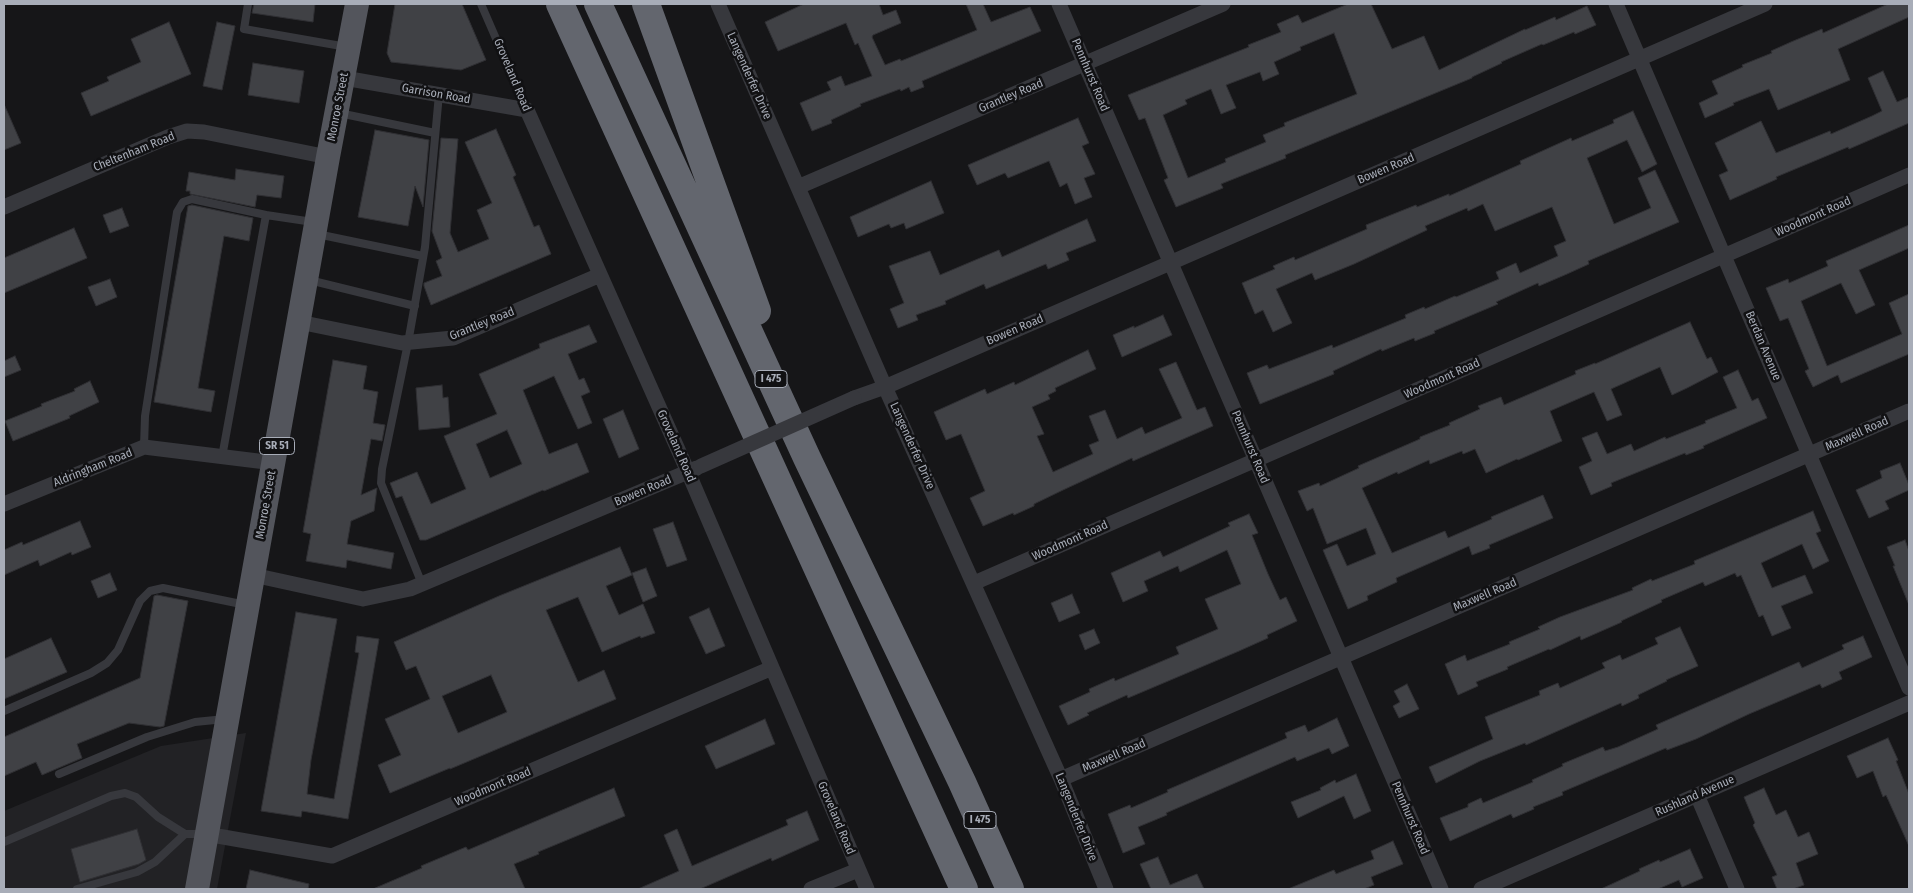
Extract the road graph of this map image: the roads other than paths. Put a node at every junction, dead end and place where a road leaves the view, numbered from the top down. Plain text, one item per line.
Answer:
1 (248, 4) edge
2 (357, 4) edge
3 (482, 4) edge
4 (547, 4) edge
5 (560, 4) edge
6 (598, 4) edge
7 (646, 4) edge
8 (718, 4) edge
9 (1058, 4) edge
10 (1223, 4) edge
11 (1616, 4) edge
12 (1765, 4) edge
13 (349, 47) junction
14 (1641, 58) junction
15 (1085, 64) junction
16 (344, 78) junction
17 (439, 94) junction
18 (527, 110) junction
19 (337, 113) junction
20 (435, 133) junction
21 (328, 157) junction
22 (1909, 175) edge
23 (798, 187) junction
24 (4, 207) edge
25 (266, 215) junction
26 (316, 228) junction
27 (423, 256) junction
28 (1724, 256) junction
29 (678, 260) junction
30 (1170, 263) junction
31 (600, 274) junction
32 (307, 280) junction
33 (414, 306) junction
34 (298, 322) junction
35 (408, 343) junction
36 (885, 386) junction
37 (1909, 411) edge
38 (144, 447) junction
39 (1810, 454) junction
40 (222, 457) junction
41 (1256, 460) junction
42 (274, 463) junction
43 (694, 469) junction
44 (4, 504) edge
45 (253, 575) junction
46 (974, 582) junction
47 (422, 584) junction
48 (248, 606) junction
49 (1341, 658) junction
50 (772, 668) junction
51 (1909, 688) edge
52 (1909, 702) edge
53 (4, 711) edge
54 (227, 718) junction
55 (948, 752) junction
56 (59, 774) dead end
57 (1061, 778) junction
58 (1697, 795) junction
59 (196, 834) junction
60 (4, 842) edge
61 (858, 870) junction
62 (77, 889) edge
63 (197, 889) edge
64 (812, 889) edge
65 (866, 889) edge
66 (964, 889) edge
67 (1010, 889) edge
68 (1106, 889) edge
69 (1441, 889) edge
70 (1481, 889) edge
71 (1737, 889) edge

1 - 13 lane
2 - 13 main road, Monroe Street / SR 51
3 - 18 lane, Groveland Road
4 - 29 highway
5 - 29 highway, I 475
6 - 55 highway, I 475
7 - 55 highway
8 - 23 street, Langenderfer Drive
9 - 15 street, Pennhurst Road
10 - 15 street, Grantley Road
11 - 14 street, Berdan Avenue
12 - 14 street, Bowen Road
13 - 16 main road, Monroe Street / SR 51
14 - 28 street, Berdan Avenue
14 - 30 street, Bowen Road
15 - 23 street, Grantley Road
15 - 30 street, Pennhurst Road
16 - 17 street, Garrison Road
16 - 19 main road, Monroe Street / SR 51
17 - 18 street, Garrison Road
17 - 20 lane
18 - 31 street, Groveland Road
19 - 20 lane
19 - 21 main road, Monroe Street / SR 51
20 - 27 lane
21 - 24 street, Cheltenham Road
21 - 26 main road, Monroe Street / SR 51
22 - 28 street, Woodmont Road
23 - 36 street, Langenderfer Drive
25 - 26 lane
25 - 38 lane
25 - 40 lane
26 - 27 lane
26 - 32 main road, Monroe Street / SR 51
27 - 33 lane
28 - 39 street, Berdan Avenue
28 - 41 street, Woodmont Road
29 - 66 highway, I 475
30 - 36 street, Bowen Road
30 - 41 street, Pennhurst Road
31 - 35 street, Grantley Road
31 - 43 street, Groveland Road
32 - 33 lane
32 - 34 main road, Monroe Street / SR 51
33 - 35 lane
34 - 35 street, Grantley Road
34 - 42 main road, Monroe Street / SR 51
35 - 47 lane
36 - 43 street, Bowen Road, bridge
36 - 46 street, Langenderfer Drive
37 - 39 street, Maxwell Road
38 - 40 street, Aldringham Road
38 - 44 street, Aldringham Road
39 - 49 street, Maxwell Road
39 - 51 street, Berdan Avenue
40 - 42 street, Aldringham Road
41 - 46 street, Woodmont Road
41 - 49 street, Pennhurst Road
42 - 45 main road, Monroe Street / SR 51
43 - 47 street, Bowen Road
43 - 50 street, Groveland Road
45 - 47 street, Bowen Road
45 - 48 main road, Monroe Street / SR 51
46 - 57 street, Langenderfer Drive
48 - 53 lane
48 - 54 main road, Monroe Street / SR 51
49 - 57 street, Maxwell Road
49 - 69 street, Pennhurst Road
50 - 59 street, Woodmont Road
50 - 61 street, Groveland Road
52 - 58 street, Rushland Avenue
54 - 56 lane
54 - 59 main road, Monroe Street / SR 51
55 - 67 highway, I 475
57 - 68 street, Langenderfer Drive
58 - 70 street, Rushland Avenue
58 - 71 street
59 - 60 lane
59 - 62 lane
59 - 63 main road, Monroe Street / SR 51
61 - 64 street
61 - 65 street, Groveland Road

